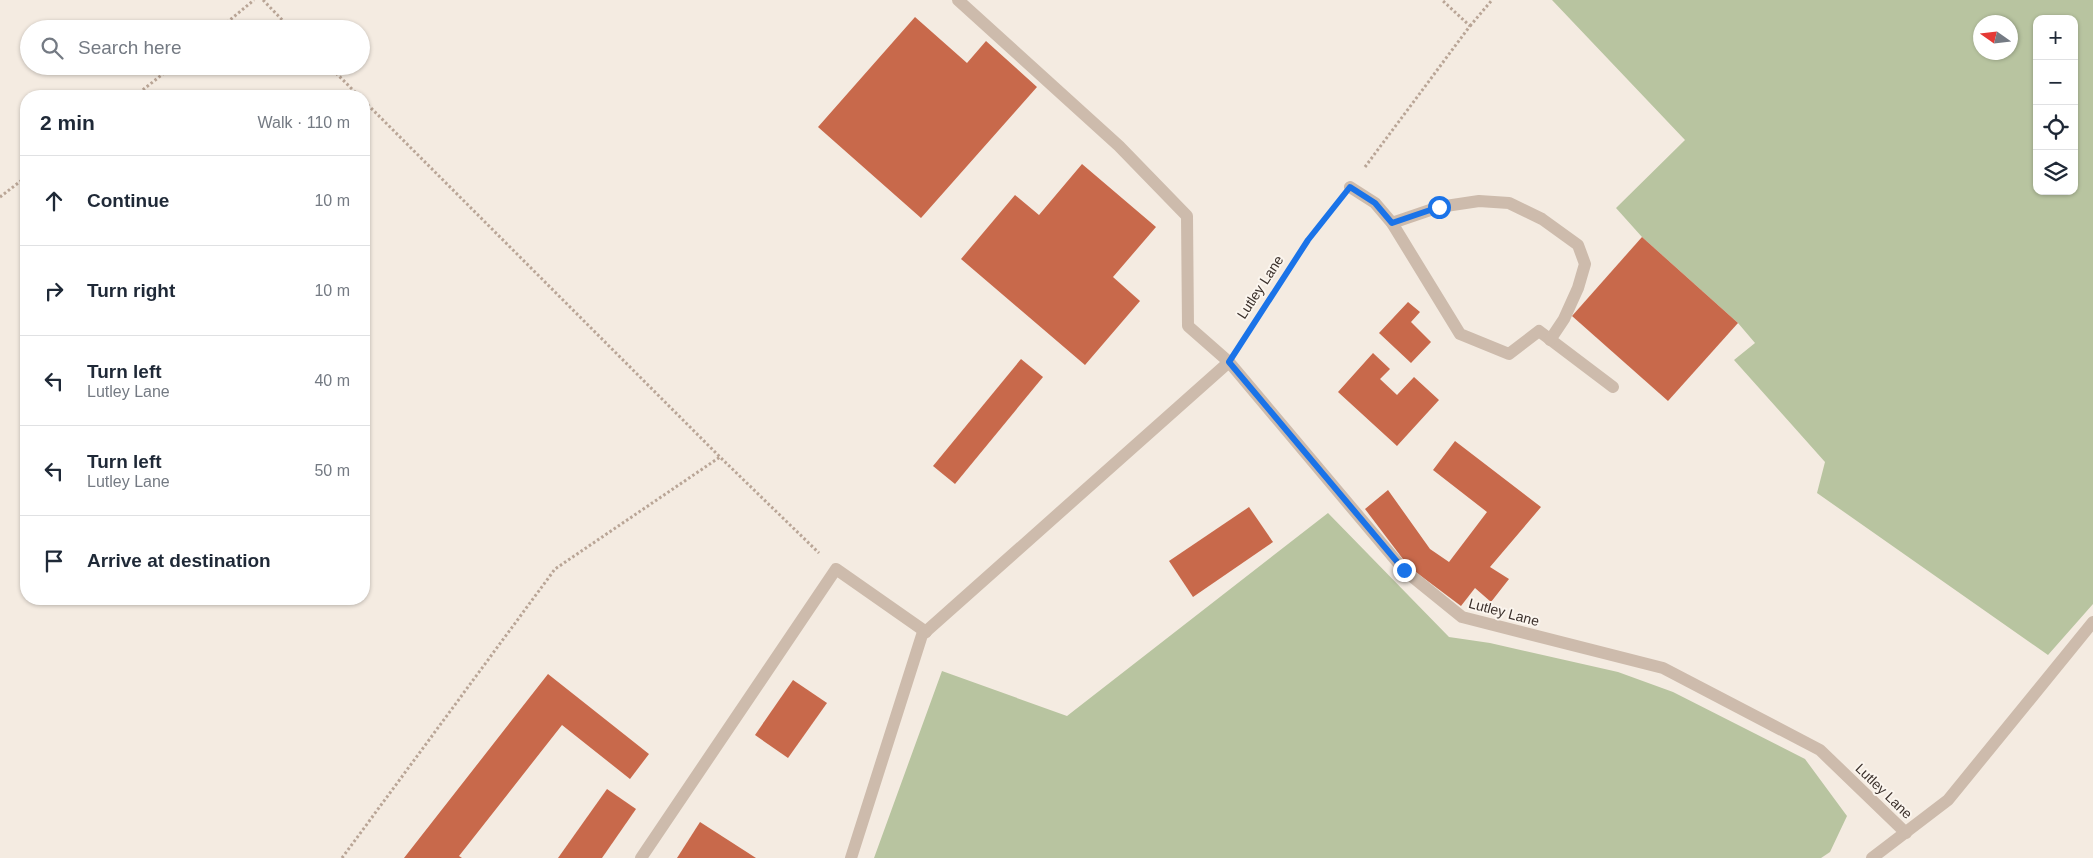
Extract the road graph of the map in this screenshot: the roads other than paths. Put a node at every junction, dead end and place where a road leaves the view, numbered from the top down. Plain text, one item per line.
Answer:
1 (958, 0) edge
2 (1350, 187) road end
3 (1392, 223) junction
4 (1550, 340) junction
5 (1229, 362) junction
6 (1613, 388) dead end
7 (2093, 622) edge
8 (926, 632) junction
9 (1906, 833) junction
10 (1885, 854) edge
11 (642, 858) edge
12 (851, 858) edge
13 (1872, 858) edge

1 - 5 street
2 - 3 street
3 - 4 street
3 - 4 street
4 - 6 street
5 - 8 street
5 - 9 street, Lutley Lane
7 - 9 street, Lutley Lane
8 - 11 street
8 - 12 street
9 - 10 street
10 - 13 street

